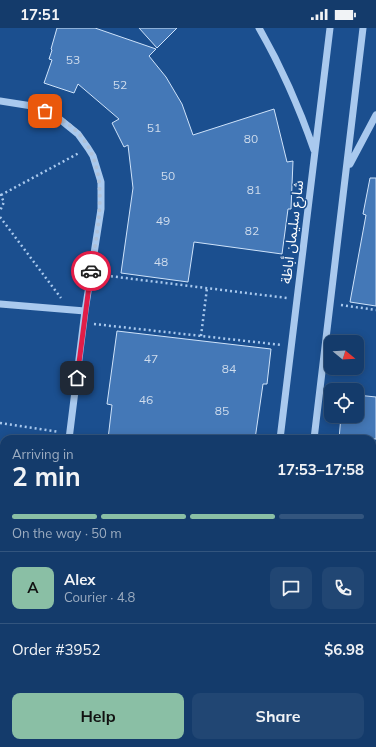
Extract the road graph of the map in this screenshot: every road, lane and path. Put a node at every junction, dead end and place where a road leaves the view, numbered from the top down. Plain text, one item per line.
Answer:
1 (260, 28) edge
2 (330, 28) edge
3 (363, 28) edge
4 (0, 101) edge
5 (376, 115) edge
6 (88, 148) junction
7 (315, 153) junction
8 (347, 169) junction
9 (1, 194) edge
10 (0, 211) edge
11 (0, 217) edge
12 (91, 274) junction
13 (207, 288) junction
14 (297, 299) junction
15 (0, 304) edge
16 (331, 304) junction
17 (69, 310) junction
18 (376, 310) edge
19 (85, 311) junction
20 (84, 322) junction
21 (201, 336) junction
22 (292, 346) junction
23 (0, 423) edge
24 (60, 435) edge
25 (70, 435) edge
26 (281, 435) edge
27 (315, 435) edge

1 - 7 street
2 - 7 street, شارع سليمان أباظة
3 - 8 street
4 - 6 street
5 - 8 street
6 - 9 path
6 - 12 street
7 - 14 street, شارع سليمان أباظة
8 - 16 street
9 - 10 path
11 - 17 path
12 - 13 path
12 - 19 street
13 - 14 path
13 - 21 path
14 - 22 street, شارع سليمان أباظة
15 - 17 street
16 - 18 path
16 - 27 street
17 - 19 street
19 - 20 street
20 - 21 path
20 - 25 street
21 - 22 path
22 - 26 street, شارع سليمان أباظة
23 - 24 path

